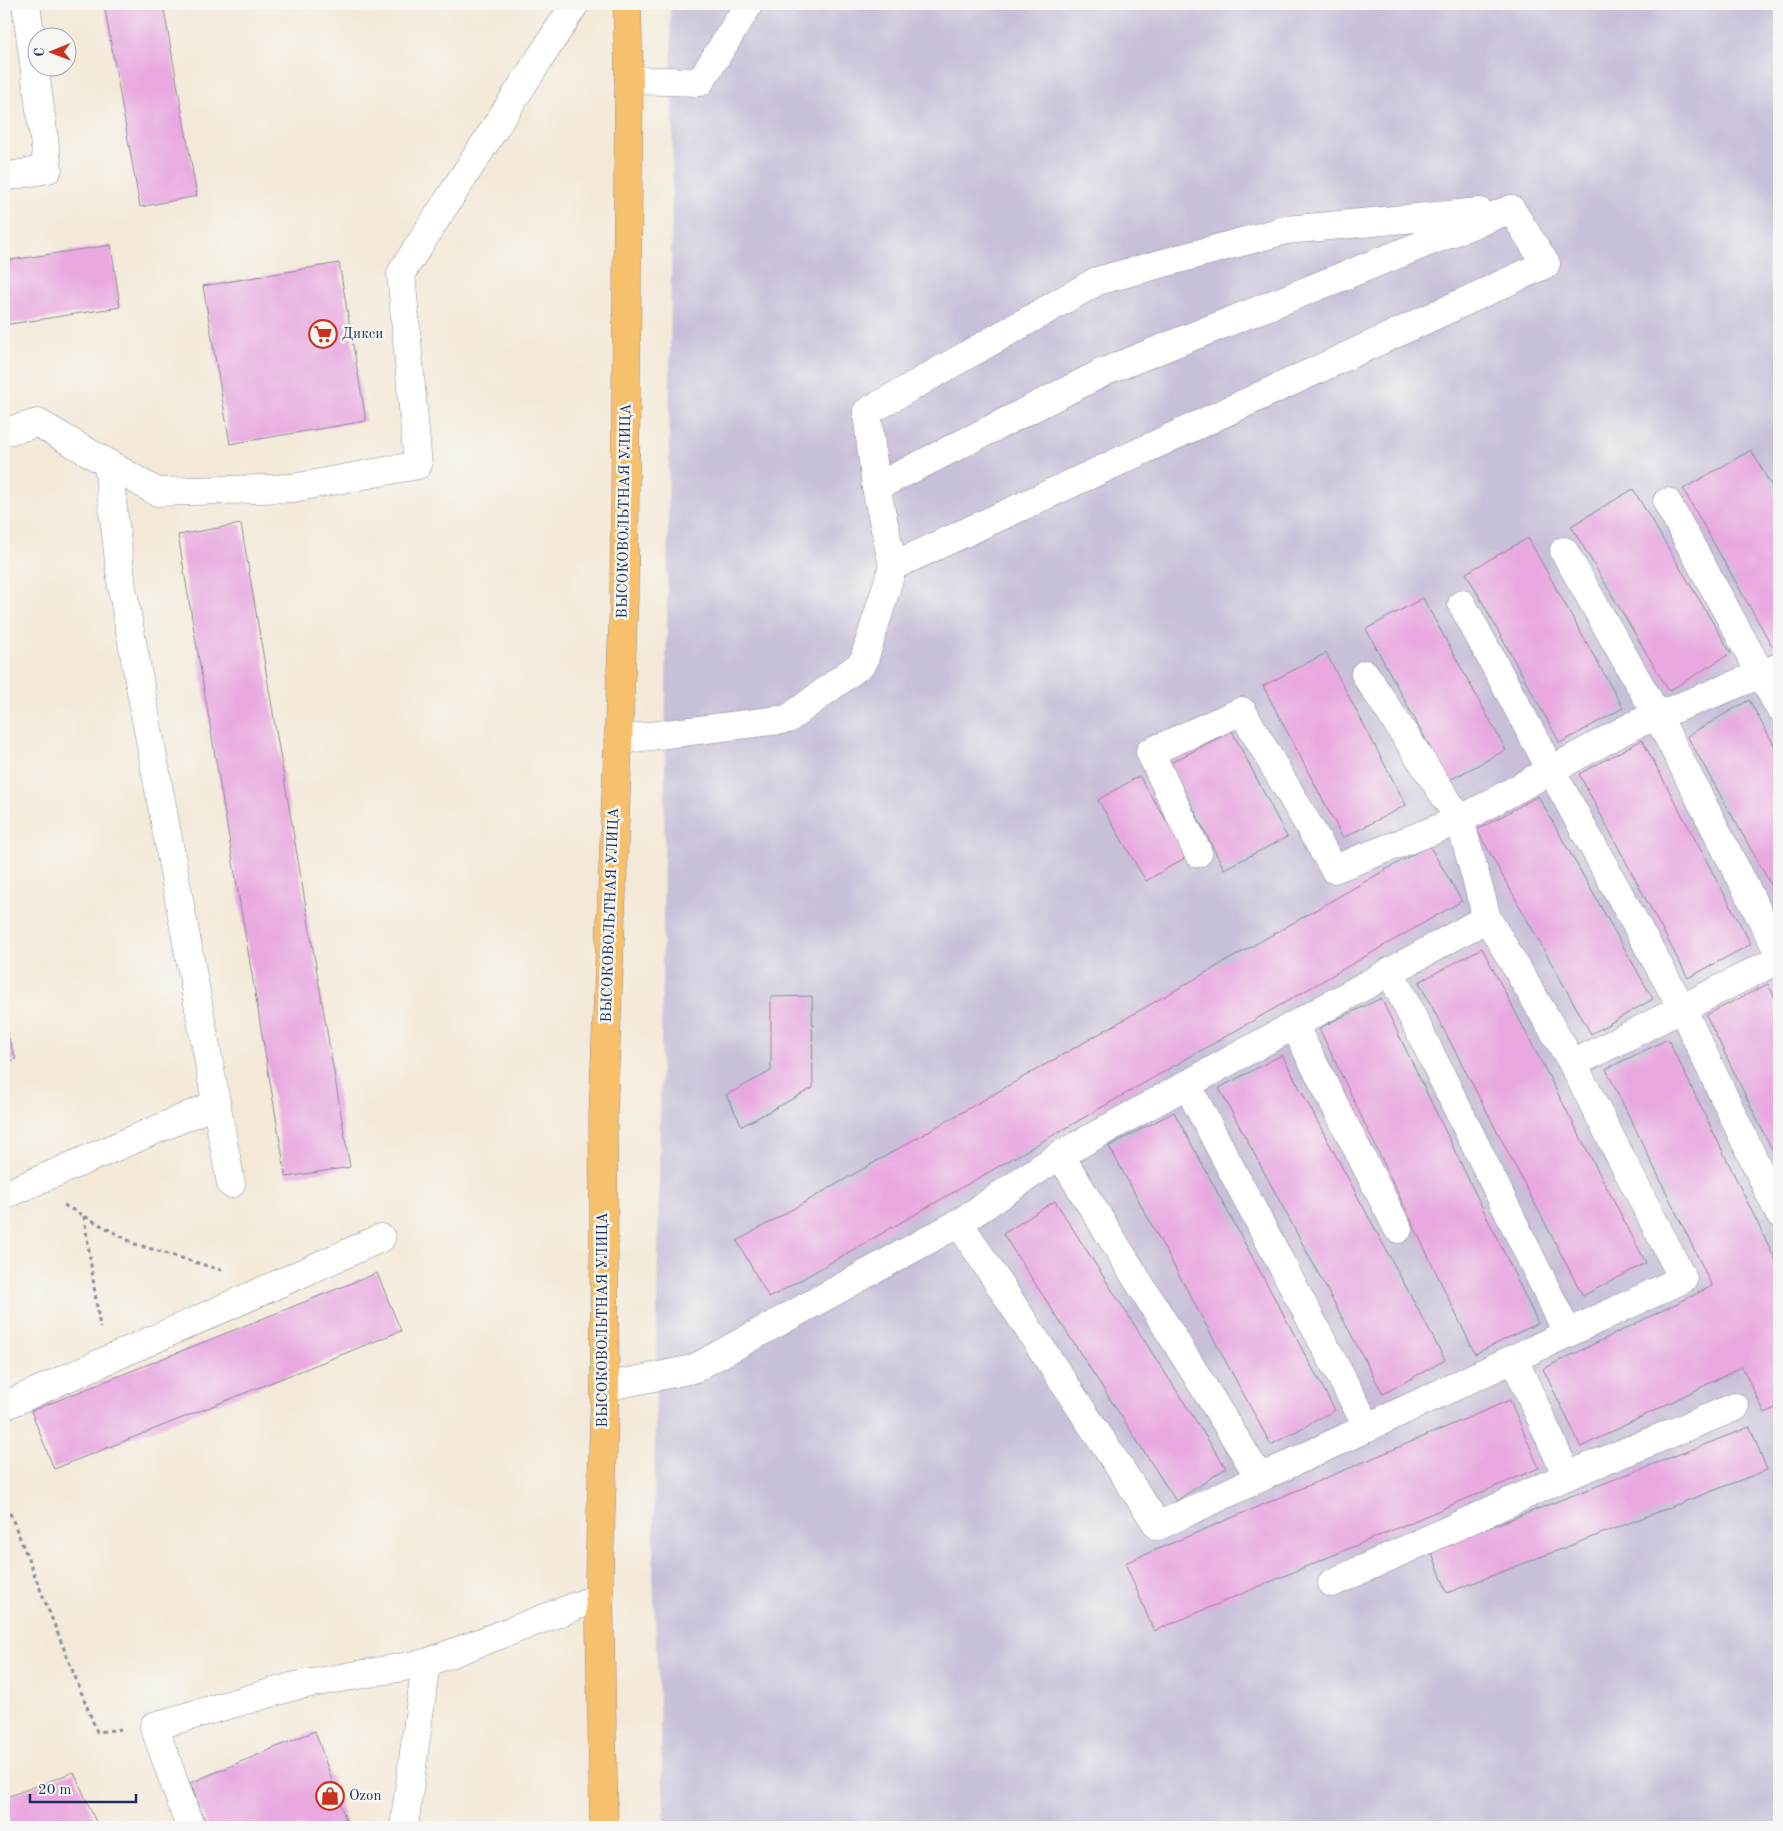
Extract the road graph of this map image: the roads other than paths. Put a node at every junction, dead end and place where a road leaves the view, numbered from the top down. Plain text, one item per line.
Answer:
1 (26, 4) edge
2 (574, 4) edge
3 (627, 4) edge
4 (749, 4) edge
5 (629, 80) junction
6 (4, 177) edge
7 (1512, 209) junction
8 (4, 432) edge
9 (108, 464) junction
10 (876, 487) junction
11 (1667, 502) dead end
12 (1564, 551) dead end
13 (893, 566) junction
14 (1462, 604) dead end
15 (1770, 671) edge
16 (1365, 674) dead end
17 (1779, 707) edge
18 (1657, 715) junction
19 (618, 740) junction
20 (1551, 770) junction
21 (1460, 820) junction
22 (1198, 853) dead end
23 (1487, 918) junction
24 (1779, 953) edge
25 (1779, 959) edge
26 (1390, 971) junction
27 (1682, 1008) junction
28 (1294, 1025) junction
29 (1573, 1064) junction
30 (1187, 1085) junction
31 (216, 1104) junction
32 (1060, 1155) junction
33 (231, 1184) dead end
34 (16, 1190) edge
35 (1779, 1212) edge
36 (959, 1223) junction
37 (1398, 1229) dead end
38 (382, 1238) dead end
39 (1568, 1334) junction
40 (1514, 1359) junction
41 (605, 1387) junction
42 (4, 1406) edge
43 (1735, 1407) dead end
44 (1368, 1428) junction
45 (1567, 1476) junction
46 (1260, 1478) junction
47 (1332, 1583) dead end
48 (600, 1597) junction
49 (426, 1662) junction
50 (190, 1827) edge
51 (404, 1827) edge
52 (604, 1827) edge

1 - 6 street
2 - 9 street
3 - 5 main road, ВЫСОКОВОЛЬТНАЯ УЛИЦА
4 - 5 street
5 - 19 main road, ВЫСОКОВОЛЬТНАЯ УЛИЦА
7 - 10 street
7 - 10 street
7 - 13 street
8 - 9 street
9 - 31 street
10 - 13 street
11 - 15 street
12 - 18 street
13 - 19 street
14 - 20 street
15 - 17 street
15 - 18 street
16 - 21 street
18 - 20 street
18 - 24 street
19 - 41 main road, ВЫСОКОВОЛЬТНАЯ УЛИЦА
20 - 21 street
20 - 27 street
21 - 22 street
21 - 23 street
23 - 26 street
23 - 29 street
25 - 27 street
26 - 28 street
26 - 39 street
27 - 29 street
27 - 35 street
28 - 30 street
28 - 37 street
29 - 39 street
30 - 32 street
30 - 44 street
31 - 33 street
31 - 34 street
32 - 36 street
32 - 46 street
36 - 41 street
36 - 46 street
38 - 42 street
39 - 40 street
40 - 44 street
40 - 45 street
41 - 48 main road, ВЫСОКОВОЛЬТНАЯ УЛИЦА
43 - 45 street
44 - 46 street
45 - 47 street
48 - 49 street
48 - 52 main road, ВЫСОКОВОЛЬТНАЯ УЛИЦА
49 - 50 street
49 - 51 street

